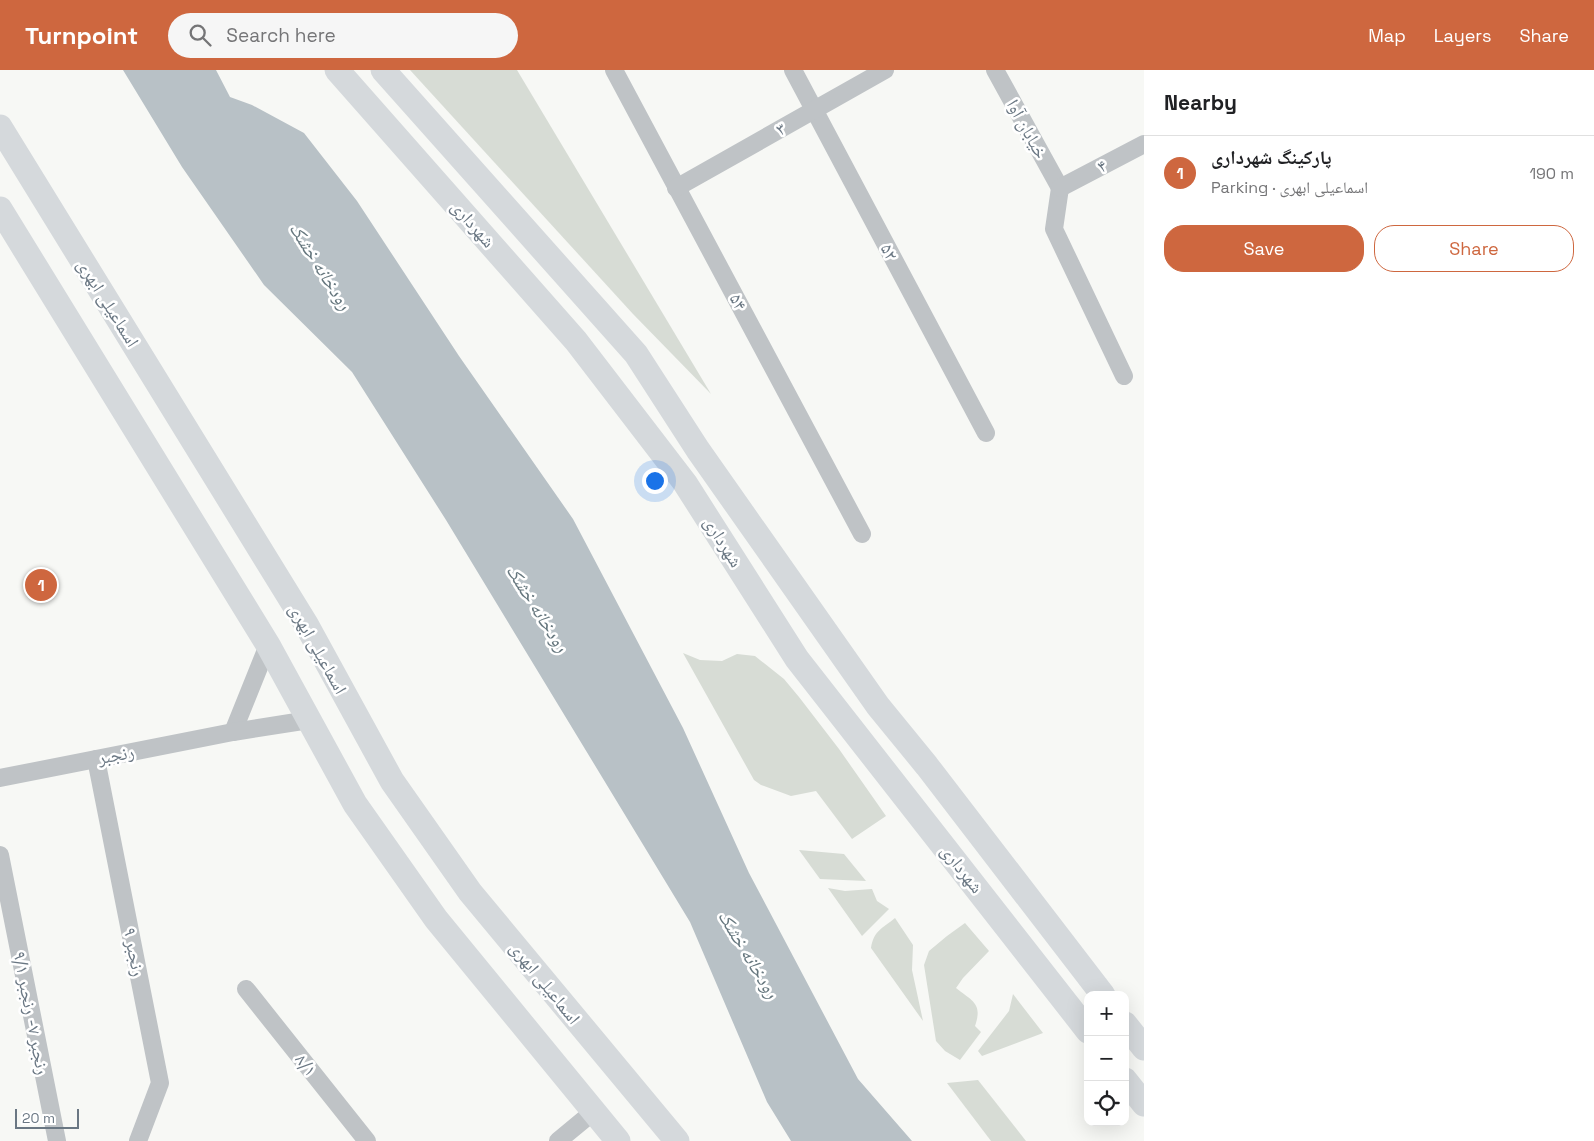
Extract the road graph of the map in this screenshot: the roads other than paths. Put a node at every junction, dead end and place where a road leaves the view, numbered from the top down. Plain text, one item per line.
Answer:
1 (337, 70) edge
2 (383, 70) edge
3 (614, 70) edge
4 (793, 70) edge
5 (885, 70) edge
6 (995, 70) edge
7 (814, 110) junction
8 (0, 127) edge
9 (1144, 144) edge
10 (676, 188) junction
11 (1060, 188) junction
12 (0, 209) edge
13 (1124, 376) dead end
14 (986, 434) dead end
15 (862, 534) dead end
16 (268, 645) junction
17 (309, 720) junction
18 (233, 732) junction
19 (96, 759) junction
20 (0, 778) edge
21 (0, 855) edge
22 (246, 989) dead end
23 (1100, 991) edge
24 (1084, 1026) edge
25 (1129, 1029) edge
26 (1144, 1048) edge
27 (1126, 1081) edge
28 (1144, 1104) edge
29 (593, 1112) junction
30 (57, 1141) edge
31 (138, 1141) edge
32 (367, 1141) edge
33 (558, 1141) edge
34 (618, 1141) edge
35 (677, 1141) edge

1 - 24 street, شهرداری
2 - 23 street, شهرداری
3 - 10 street, ۵۴
4 - 7 street, ۵۲
5 - 7 street, ۳
6 - 11 street, خیابان آوا
7 - 10 street, ۳
7 - 14 street, ۵۲
8 - 35 street, اسماعیلی ابهری
9 - 11 street, ۴
10 - 15 street, ۵۴
11 - 13 street
12 - 16 street
16 - 17 street
16 - 18 street
17 - 18 street, رنجبر
17 - 29 street
18 - 19 street, رنجبر
19 - 20 street, رنجبر
19 - 31 street, رنجبر ۹
21 - 30 street, رنجبر ۷- رنجبر ۹/۱
22 - 32 street, ۸/۱
25 - 26 street
27 - 28 street
29 - 33 street
29 - 34 street

